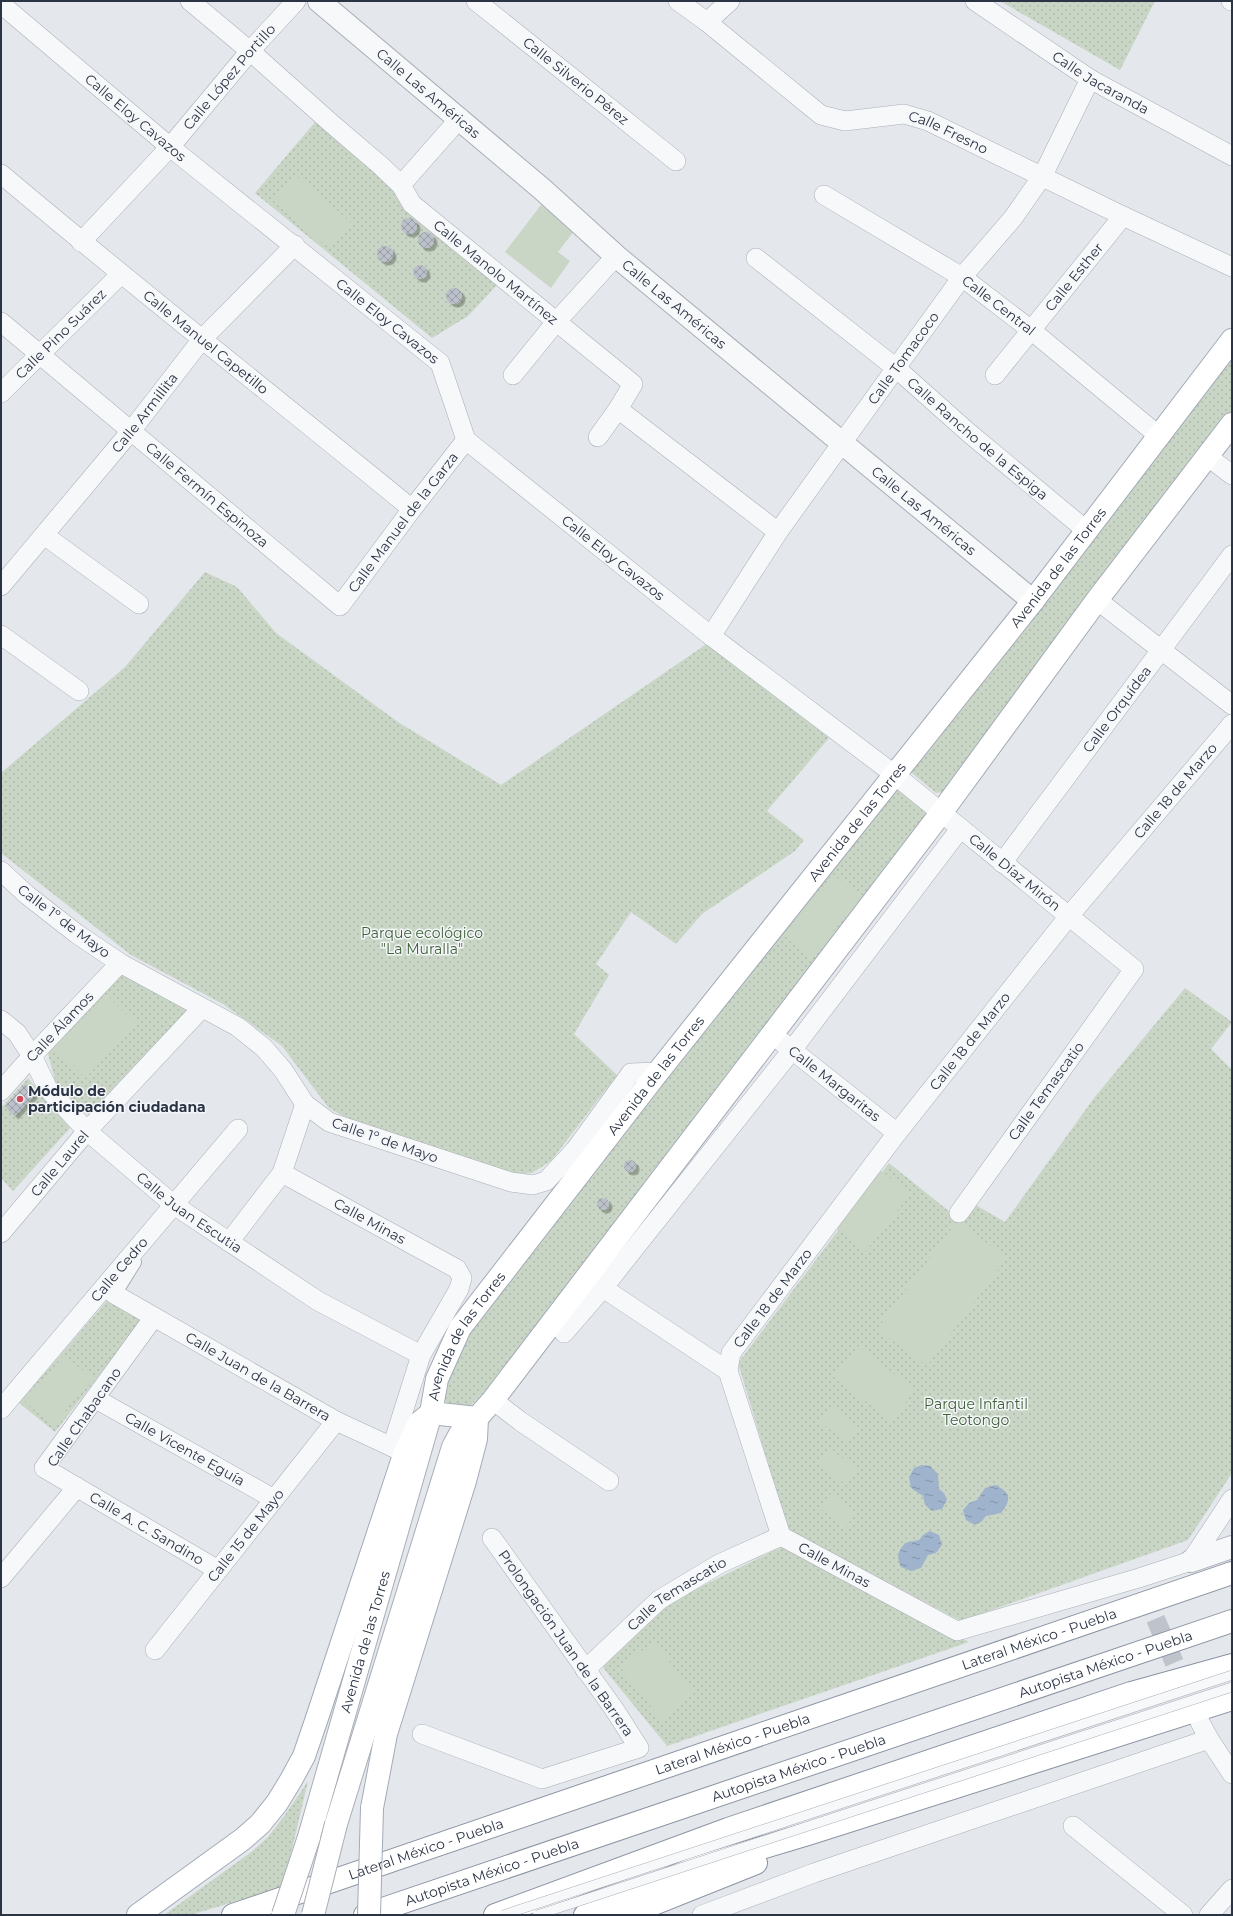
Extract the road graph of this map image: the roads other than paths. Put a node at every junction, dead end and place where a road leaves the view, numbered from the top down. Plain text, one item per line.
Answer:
1 (190, 1) edge
2 (296, 1) edge
3 (319, 1) edge
4 (476, 1) edge
5 (678, 1) edge
6 (730, 1) edge
7 (975, 1) edge
8 (1, 4) edge
9 (706, 22) junction
10 (250, 51) junction
11 (1090, 79) junction
12 (460, 118) junction
13 (170, 147) junction
14 (1232, 156) edge
15 (676, 161) dead end
16 (1, 174) edge
17 (1043, 176) junction
18 (401, 185) junction
19 (824, 195) dead end
20 (1123, 216) junction
21 (81, 242) junction
22 (295, 245) junction
23 (616, 256) junction
24 (756, 258) dead end
25 (1232, 267) edge
26 (120, 275) junction
27 (962, 277) junction
28 (1, 322) edge
29 (556, 322) junction
30 (1031, 330) junction
31 (202, 338) junction
32 (1232, 340) edge
33 (39, 355) junction
34 (896, 368) junction
35 (513, 375) dead end
36 (995, 375) dead end
37 (1, 393) edge
38 (618, 409) junction
39 (1232, 424) edge
40 (131, 431) junction
41 (1159, 436) junction
42 (598, 437) dead end
43 (466, 440) junction
44 (843, 442) junction
45 (1207, 456) junction
46 (1232, 475) edge
47 (412, 509) junction
48 (1087, 531) junction
49 (778, 532) junction
50 (44, 535) junction
51 (1232, 554) edge
52 (1, 586) edge
53 (1097, 600) junction
54 (1033, 601) junction
55 (139, 604) dead end
56 (340, 606) joint
57 (1, 635) edge
58 (711, 636) junction
59 (1162, 650) junction
60 (79, 691) dead end
61 (1232, 705) edge
62 (1232, 724) edge
63 (895, 775) junction
64 (941, 813) junction
65 (960, 830) junction
66 (1002, 863) junction
67 (1, 871) edge
68 (1069, 916) junction
69 (120, 964) junction
70 (1134, 969) joint
71 (202, 1008) junction
72 (1, 1020) edge
73 (772, 1035) junction
74 (792, 1050) junction
75 (32, 1056) junction
76 (658, 1072) junction
77 (1, 1092) edge
78 (305, 1104) junction
79 (238, 1129) dead end
80 (87, 1131) junction
81 (897, 1133) junction
82 (282, 1173) junction
83 (174, 1205) junction
84 (959, 1213) dead end
85 (1, 1233) edge
86 (229, 1242) junction
87 (142, 1243) junction
88 (603, 1288) junction
89 (114, 1294) joint
90 (154, 1317) junction
91 (564, 1333) dead end
92 (421, 1355) junction
93 (728, 1371) junction
94 (96, 1399) junction
95 (493, 1400) junction
96 (1, 1409) edge
97 (430, 1413) junction
98 (476, 1418) junction
99 (336, 1421) junction
100 (398, 1450) junction
101 (609, 1481) dead end
102 (77, 1487) junction
103 (274, 1499) junction
104 (1232, 1499) edge
105 (781, 1536) junction
106 (492, 1538) dead end
107 (1232, 1547) edge
108 (1191, 1561) junction
109 (218, 1570) junction
110 (1232, 1573) edge
111 (1, 1578) edge
112 (1232, 1621) edge
113 (155, 1650) dead end
114 (1232, 1666) edge
115 (585, 1670) junction
116 (1232, 1676) edge
117 (1232, 1687) edge
118 (1232, 1699) edge
119 (1200, 1722) tunnel mouth
120 (422, 1734) dead end
121 (1209, 1739) junction
122 (1232, 1774) edge
123 (1073, 1826) dead end
124 (808, 1834) junction
125 (1232, 1889) edge
126 (138, 1915) edge
127 (233, 1915) edge
128 (283, 1915) edge
129 (313, 1915) edge
130 (365, 1915) edge
131 (369, 1915) edge
132 (495, 1915) edge
133 (503, 1915) edge
134 (537, 1915) edge
135 (585, 1915) edge
136 (626, 1915) edge
137 (702, 1915) edge
138 (1183, 1915) edge
139 (1209, 1915) edge

1 - 10 street, Calle Manolo Martínez
2 - 10 street, Calle López Portillo
3 - 12 street, Calle Las Américas
4 - 15 street, Calle Silverio Pérez
5 - 9 street, Calle Fresno
6 - 9 street
7 - 11 street, Calle Jacaranda
8 - 13 street, Calle Eloy Cavazos
9 - 17 street, Calle Fresno
10 - 13 street, Calle López Portillo
10 - 18 street, Calle Manolo Martínez
11 - 14 street, Calle Jacaranda
11 - 17 street, Calle Tomacoco
12 - 18 street
12 - 23 street, Calle Las Américas
13 - 21 street, Calle López Portillo
13 - 22 street, Calle Eloy Cavazos
16 - 21 street, Calle Manuel Capetillo
17 - 20 street, Calle Fresno
17 - 27 street, Calle Tomacoco
18 - 29 street, Calle Manolo Martínez
19 - 27 street, Calle Central
20 - 25 street, Calle Fresno
20 - 30 street, Calle Esther
21 - 26 street, Calle Manuel Capetillo
22 - 31 street, Calle Armillita
22 - 43 street, Calle Eloy Cavazos
23 - 29 street
23 - 44 street, Calle Las Américas
24 - 34 street, Calle Rancho de la Espiga
26 - 31 street, Calle Manuel Capetillo
26 - 33 street, Calle Pino Suárez
27 - 30 street, Calle Central
27 - 34 street, Calle Tomacoco
28 - 33 street, Calle Fermín Espinoza
29 - 35 street
29 - 38 street, Calle Manolo Martínez
30 - 36 street, Calle Esther
30 - 41 street, Calle Central
31 - 40 street, Calle Armillita
31 - 47 street, Calle Manuel Capetillo
32 - 41 main road, Avenida de las Torres
33 - 37 street, Calle Pino Suárez
33 - 40 street, Calle Fermín Espinoza
34 - 44 street, Calle Tomacoco
34 - 48 street, Calle Rancho de la Espiga
38 - 42 street
38 - 49 street
39 - 45 main road, Avenida de las Torres
40 - 50 street, Calle Armillita
40 - 56 street, Calle Fermín Espinoza
41 - 48 main road, Avenida de las Torres
43 - 47 street, Calle Manuel de la Garza
43 - 58 street, Calle Eloy Cavazos
44 - 49 street, Calle Tomacoco
44 - 54 street, Calle Las Américas
45 - 46 street
45 - 53 main road, Avenida de las Torres
47 - 56 street, Calle Manuel de la Garza
48 - 54 main road, Avenida de las Torres
49 - 58 street, Calle Tomacoco
50 - 52 street, Calle Armillita
50 - 55 street
51 - 59 street, Calle Orquídea
53 - 59 street
53 - 64 main road, Avenida de las Torres
54 - 63 main road, Avenida de las Torres
57 - 60 street
58 - 63 street, Calle Eloy Cavazos
59 - 61 street
59 - 66 street, Calle Orquídea
62 - 68 street, Calle 18 de Marzo
63 - 64 street, Calle Díaz Mirón
63 - 76 main road, Avenida de las Torres
64 - 65 street, Calle Díaz Mirón
64 - 73 main road, Avenida de las Torres
65 - 66 street, Calle Díaz Mirón
65 - 74 street
66 - 68 street, Calle Díaz Mirón
67 - 69 street, Calle 1º de Mayo
68 - 70 street, Calle Díaz Mirón
68 - 81 street, Calle 18 de Marzo
69 - 71 street, Calle 1º de Mayo
69 - 75 street, Calle Álamos
70 - 84 street, Calle Temascatio
71 - 78 street, Calle 1º de Mayo
71 - 80 street, Calle Laurel
72 - 75 street, Calle Juan Escutia
73 - 74 street, Calle Margaritas
73 - 95 main road, Avenida de las Torres
74 - 81 street, Calle Margaritas
74 - 88 street
75 - 77 street, Calle Álamos
75 - 80 street, Calle Juan Escutia
76 - 78 street, Calle 1º de Mayo
76 - 97 main road, Avenida de las Torres
78 - 82 street
79 - 83 street, Calle Cedro
80 - 83 street, Calle Juan Escutia
80 - 85 street, Calle Laurel
81 - 93 street, Calle 18 de Marzo
82 - 86 street
82 - 92 street, Calle Minas
83 - 86 street, Calle Juan Escutia
83 - 87 street, Calle Cedro
86 - 92 street, Calle Juan Escutia
87 - 89 street
87 - 96 street, Calle Cedro
88 - 91 street
88 - 93 street
89 - 90 street, Calle Juan de la Barrera
90 - 94 street, Calle Chabacano
90 - 99 street, Calle Juan de la Barrera
92 - 100 street
93 - 105 street, Calle Minas
94 - 102 street, Calle Chabacano
94 - 103 street, Calle Vicente Eguía
95 - 98 main road, Avenida de las Torres
95 - 101 street
97 - 98 main road
97 - 100 main road
97 - 128 main road, Avenida de las Torres, bridge
98 - 129 main road, Avenida de las Torres, bridge
98 - 131 main road, bridge
99 - 100 street, Calle Juan de la Barrera
99 - 103 street, Calle 15 de Mayo
100 - 126 main road
102 - 109 street, Calle A. C. Sandino
102 - 111 street
103 - 109 street, Calle 15 de Mayo
104 - 108 street
105 - 108 street, Calle Minas
105 - 115 street, Calle Temascatio
106 - 115 street, Prolongación Juan de la Barrera
107 - 108 street
109 - 113 street, Calle 15 de Mayo
110 - 127 main road, Lateral México - Puebla
112 - 130 main road, Autopista México - Puebla
114 - 132 main road
115 - 120 street, Prolongación Juan de la Barrera
116 - 133 lane, bridge
117 - 134 lane, bridge
118 - 124 main road
119 - 121 street
121 - 122 street
121 - 137 street
123 - 138 street
124 - 135 main road
124 - 136 main road
125 - 139 street

